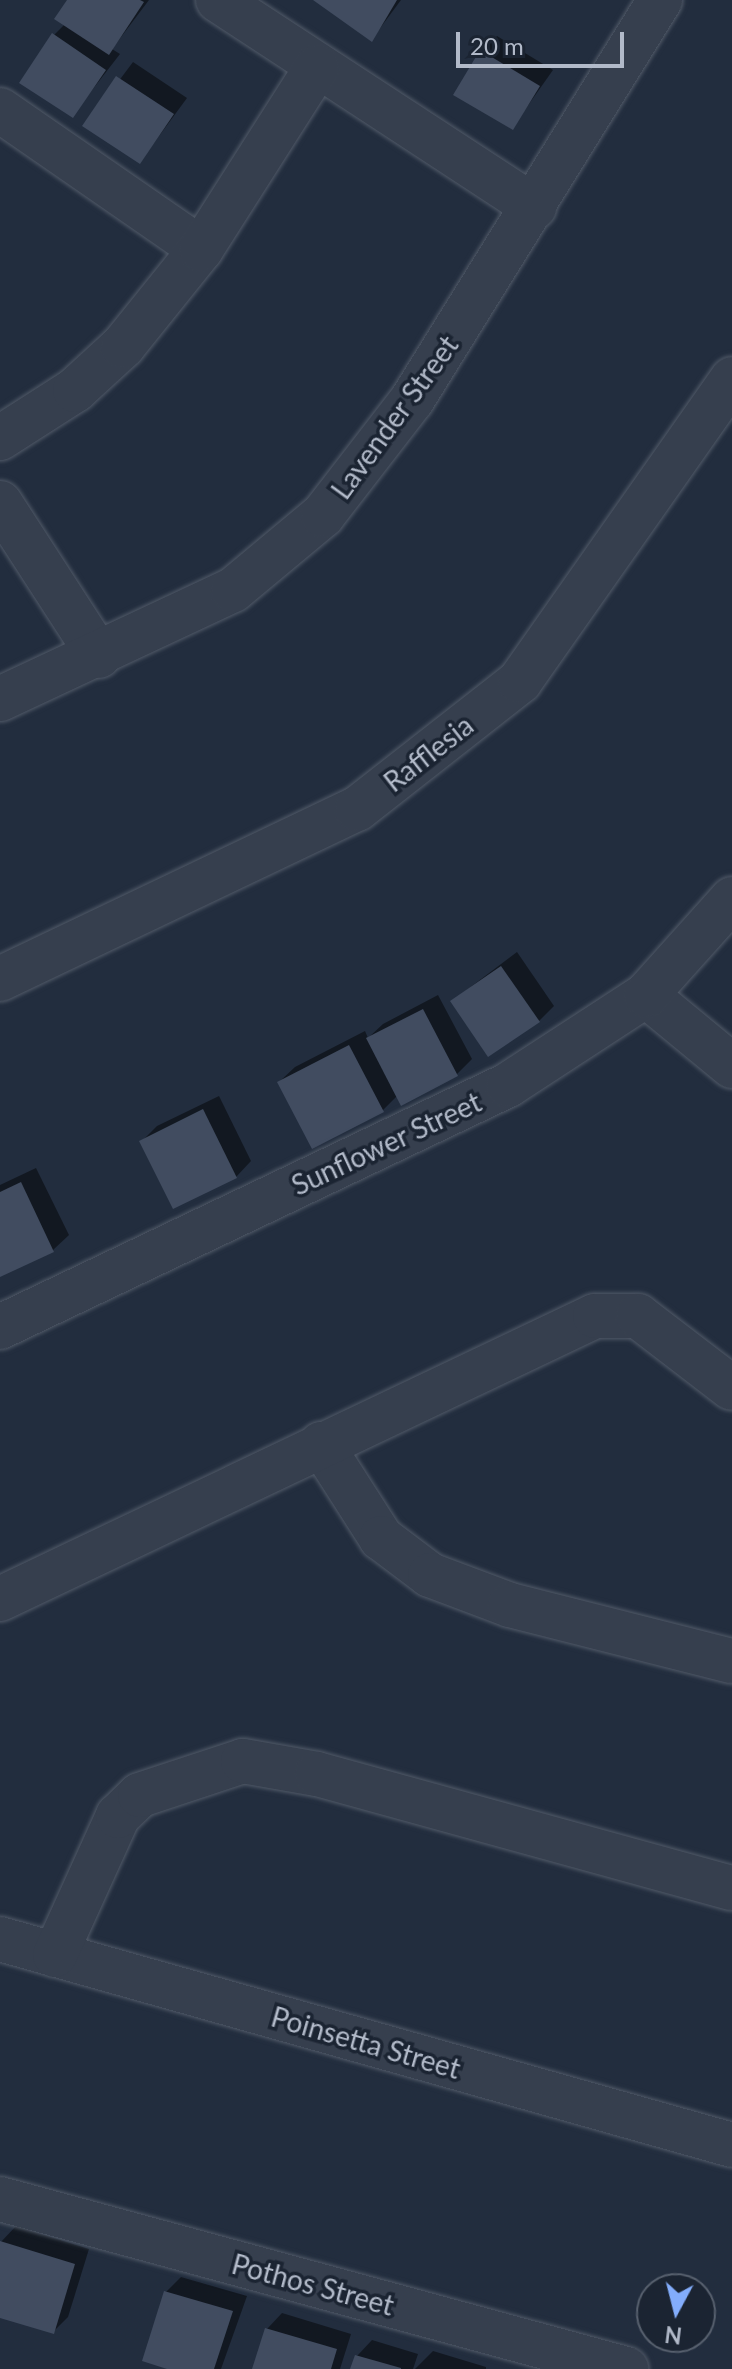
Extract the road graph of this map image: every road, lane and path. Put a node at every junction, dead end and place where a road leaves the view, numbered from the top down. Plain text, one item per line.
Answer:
1 (218, 0) edge
2 (646, 5) edge
3 (317, 67) junction
4 (0, 110) edge
5 (534, 207) junction
6 (201, 249) junction
7 (732, 379) edge
8 (0, 438) edge
9 (0, 503) edge
10 (99, 656) junction
11 (0, 699) edge
12 (732, 899) edge
13 (0, 979) edge
14 (646, 995) junction
15 (732, 1066) edge
16 (0, 1327) edge
17 (732, 1388) edge
18 (321, 1444) junction
19 (0, 1599) edge
20 (732, 1661) edge
21 (732, 1888) edge
22 (0, 1939) edge
23 (55, 1955) junction
24 (732, 2145) edge
25 (0, 2199) edge
26 (626, 2369) edge

1 - 3 street
2 - 5 street, Lavender Street
3 - 5 street
3 - 6 street
4 - 6 street
5 - 10 street, Lavender Street
6 - 8 street
7 - 13 street, Rafflesia
9 - 10 street
10 - 11 street, Lavender Street
12 - 14 street, Sunflower Street
14 - 15 street
14 - 16 street, Sunflower Street
17 - 18 street
18 - 19 street
18 - 20 street
21 - 23 street
22 - 23 street, Poinsetta Street
23 - 24 street, Poinsetta Street
25 - 26 street, Pothos Street

